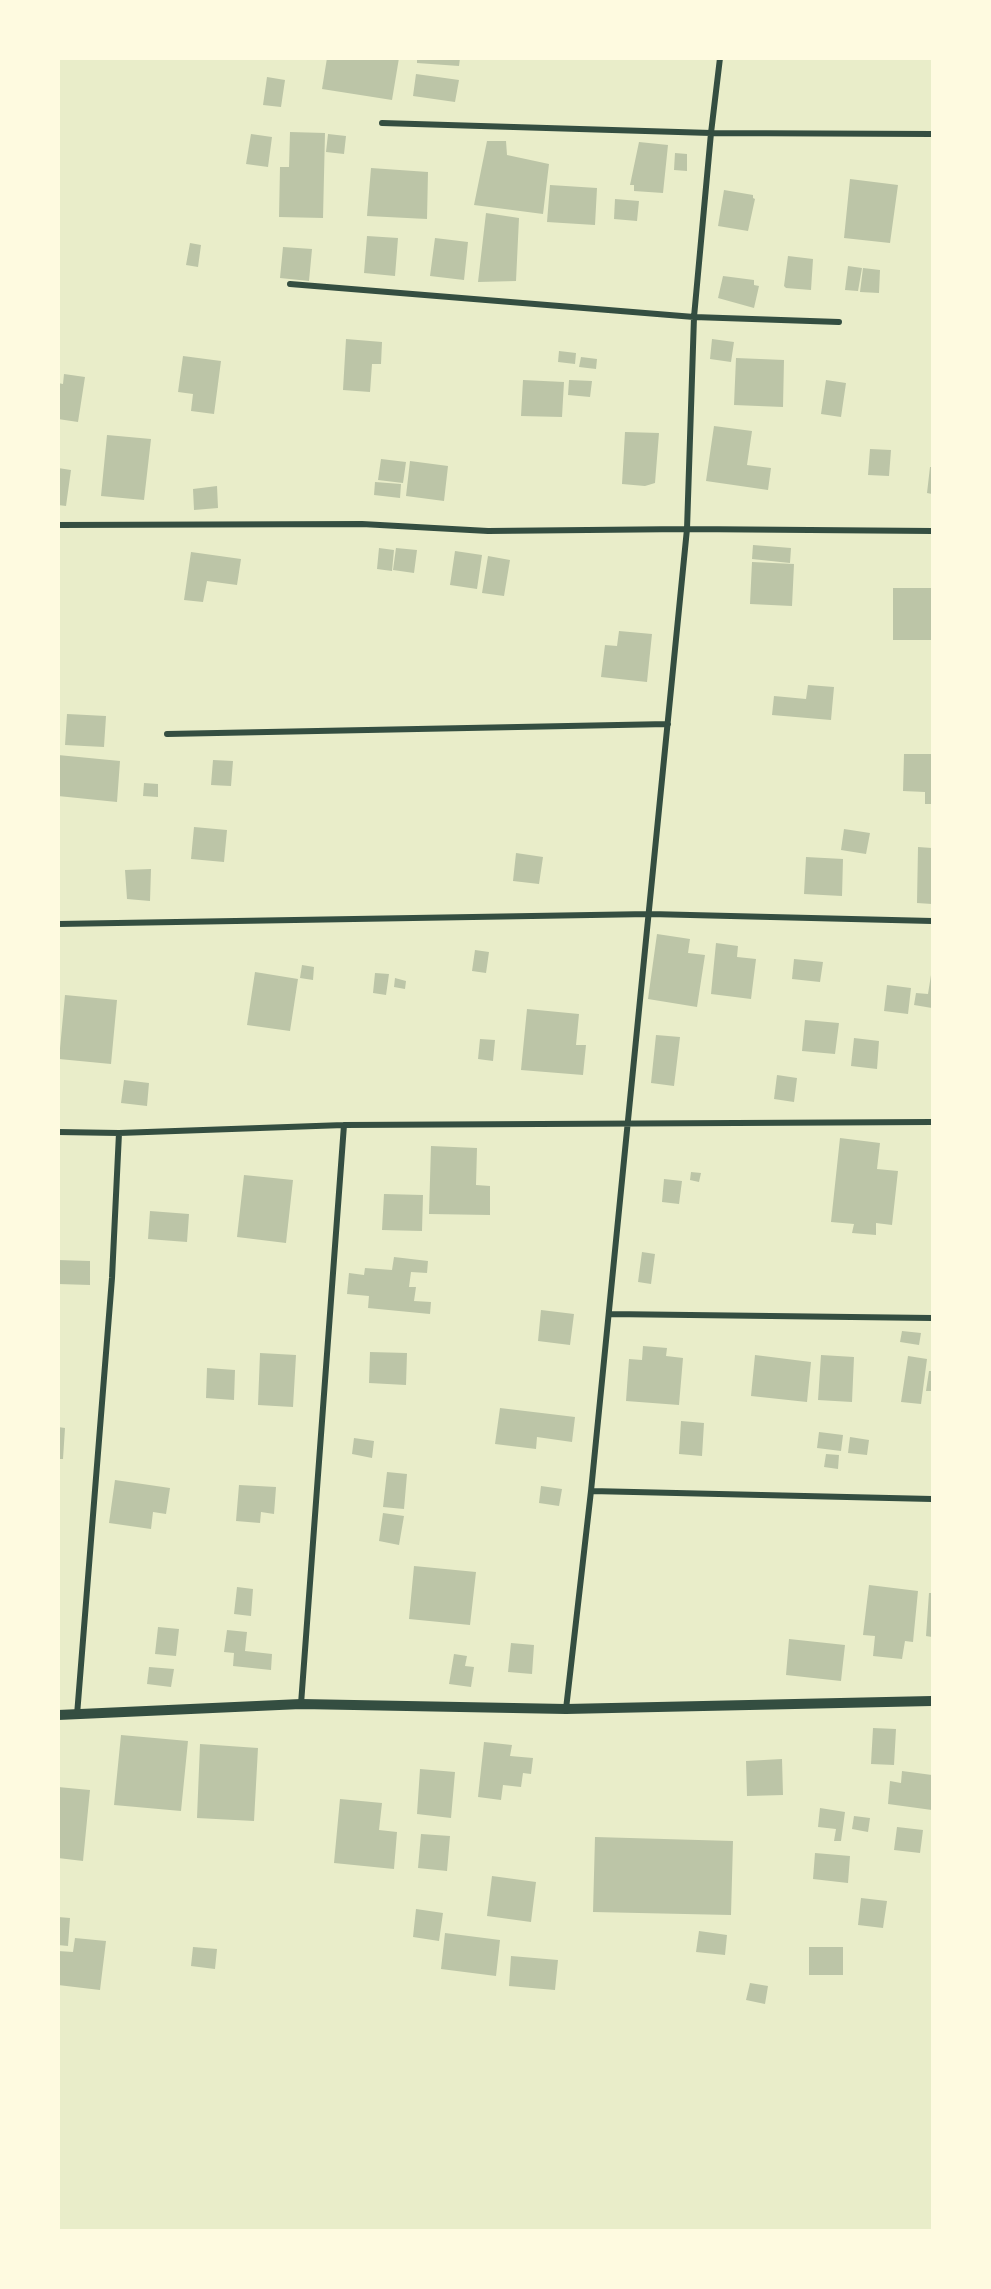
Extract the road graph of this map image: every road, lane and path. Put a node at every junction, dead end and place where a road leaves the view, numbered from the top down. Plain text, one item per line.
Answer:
1 (720, 58) edge
2 (382, 123) dead end
3 (711, 133) junction
4 (933, 134) edge
5 (290, 284) dead end
6 (694, 317) junction
7 (839, 322) dead end
8 (58, 525) edge
9 (687, 529) junction
10 (933, 531) edge
11 (668, 724) junction
12 (167, 734) dead end
13 (650, 914) junction
14 (933, 921) edge
15 (58, 924) edge
16 (627, 1122) junction
17 (933, 1122) edge
18 (344, 1125) junction
19 (58, 1132) edge
20 (119, 1133) junction
21 (609, 1314) junction
22 (933, 1318) edge
23 (591, 1491) junction
24 (933, 1499) edge
25 (933, 1701) edge
26 (302, 1704) junction
27 (566, 1709) junction
28 (77, 1714) junction
29 (58, 1715) edge

1 - 3 street
2 - 3 street
3 - 4 street
3 - 6 street
5 - 6 street
6 - 7 street
6 - 9 street
8 - 9 street
9 - 10 street
9 - 11 street
11 - 12 street
11 - 13 street
13 - 14 street
13 - 15 street
13 - 16 street
16 - 17 street
16 - 18 street
16 - 21 street
18 - 20 street
18 - 26 street
19 - 20 street
20 - 28 street
21 - 22 street
21 - 23 street
23 - 24 street
23 - 27 street
25 - 27 street
26 - 27 street
26 - 28 street
28 - 29 street

